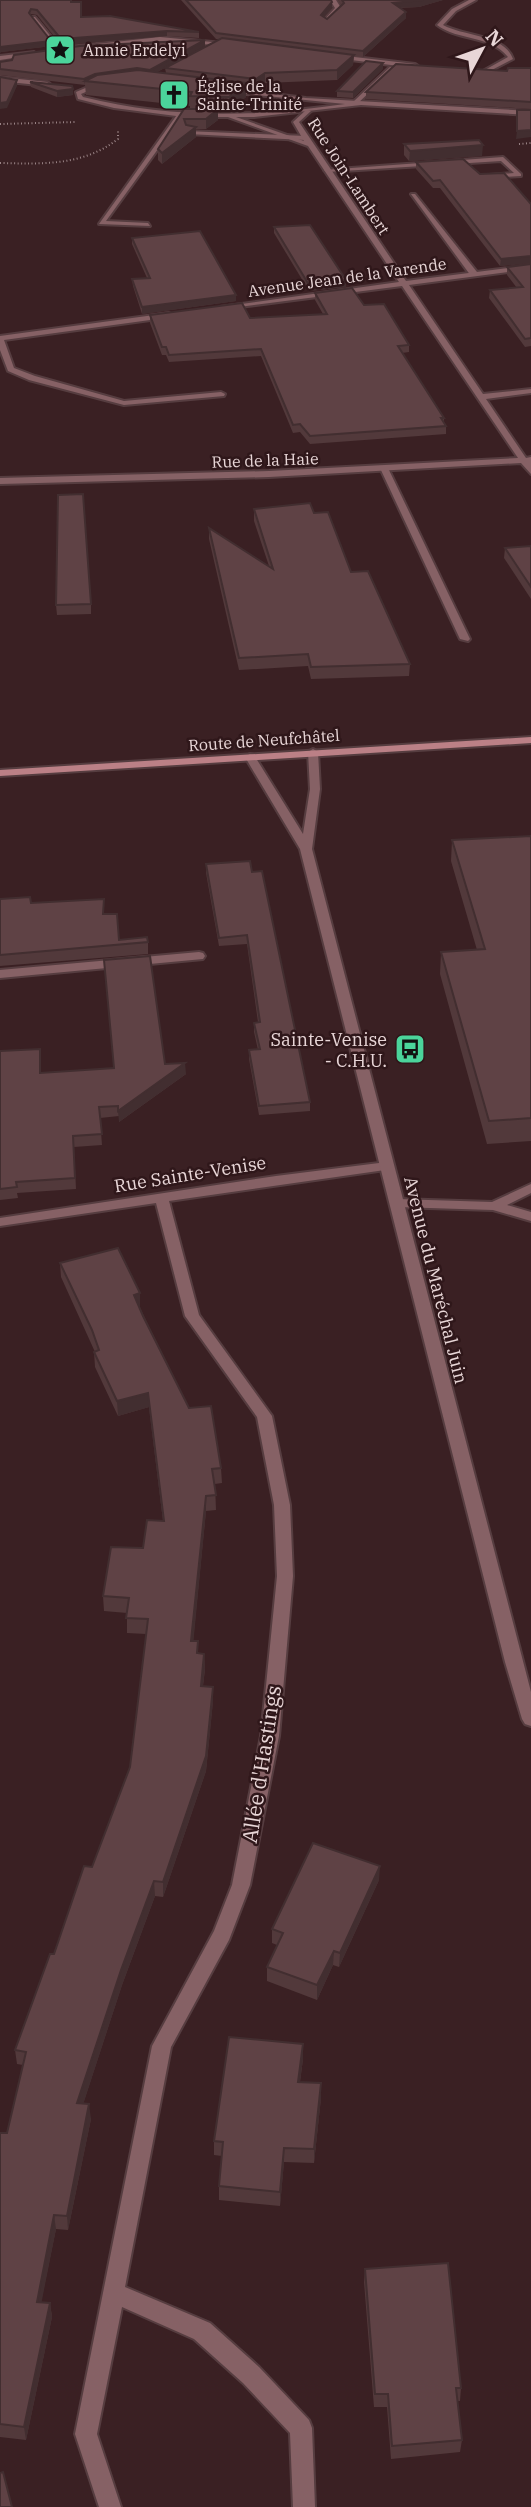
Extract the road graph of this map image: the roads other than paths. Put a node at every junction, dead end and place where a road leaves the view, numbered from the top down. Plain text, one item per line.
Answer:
1 (333, 0) edge
2 (473, 0) edge
3 (33, 18) edge
4 (327, 20) edge
5 (221, 43) junction
6 (240, 45) edge
7 (60, 49) junction
8 (48, 50) edge
9 (37, 52) edge
10 (202, 54) edge
11 (327, 55) edge
12 (1, 60) edge
13 (420, 66) edge
14 (392, 68) edge
15 (477, 71) edge
16 (486, 71) junction
17 (508, 71) edge
18 (0, 79) edge
19 (108, 82) edge
20 (50, 84) edge
21 (70, 86) edge
22 (83, 89) junction
23 (215, 89) edge
24 (306, 100) junction
25 (357, 104) junction
26 (308, 111) junction
27 (181, 113) junction
28 (531, 113) edge
29 (231, 117) junction
30 (188, 132) edge
31 (293, 138) junction
32 (307, 141) junction
33 (466, 162) junction
34 (472, 169) edge
35 (327, 170) junction
36 (479, 177) edge
37 (413, 195) dead end
38 (148, 225) dead end
39 (531, 267) edge
40 (474, 274) junction
41 (403, 283) junction
42 (219, 308) edge
43 (178, 314) edge
44 (0, 339) edge
45 (531, 391) edge
46 (221, 394) dead end
47 (481, 397) junction
48 (528, 460) edge
49 (384, 468) junction
50 (531, 471) edge
51 (0, 481) edge
52 (466, 639) dead end
53 (531, 740) edge
54 (313, 752) junction
55 (250, 757) junction
56 (0, 773) edge
57 (306, 849) junction
58 (199, 956) dead end
59 (0, 974) edge
60 (387, 1166) junction
61 (531, 1188) edge
62 (162, 1199) junction
63 (397, 1203) junction
64 (494, 1206) junction
65 (531, 1217) edge
66 (0, 1222) edge
67 (531, 1719) edge
68 (114, 2293) junction
69 (110, 2507) edge
70 (304, 2507) edge

1 - 4 street
2 - 16 street
3 - 7 street
5 - 6 street
5 - 7 street
5 - 10 street
7 - 8 street
9 - 12 street
11 - 13 street
14 - 25 street
15 - 16 street
16 - 17 street
18 - 20 street
19 - 22 street
21 - 22 street
22 - 27 street
23 - 24 street
24 - 25 street
24 - 26 street
25 - 26 street
25 - 28 street
26 - 29 street
26 - 32 street, Rue Join-Lambert
27 - 29 street
27 - 38 street
29 - 31 street
30 - 31 street
31 - 32 street
32 - 35 street, Rue Join-Lambert
33 - 34 street
33 - 35 street
33 - 36 street
35 - 41 street, Rue Join-Lambert
37 - 40 street
39 - 40 street, Avenue Jean de la Varende
40 - 41 street, Avenue Jean de la Varende
41 - 42 street, Avenue Jean de la Varende
41 - 47 street, Rue Join-Lambert
43 - 44 street
44 - 46 street
45 - 47 street
47 - 48 street, Rue Join-Lambert
48 - 49 street, Rue de la Haie
48 - 50 street, Rue Join-Lambert
49 - 51 street, Rue de la Haie
49 - 52 street
53 - 54 main road, Route de Neufchâtel
54 - 55 main road, Route de Neufchâtel
54 - 57 street, Avenue du Maréchal Juin
55 - 56 main road, Route de Neufchâtel
55 - 57 street, Avenue du Maréchal Juin
57 - 60 street, Avenue du Maréchal Juin
58 - 59 street
60 - 62 street, Rue Sainte-Venise
60 - 63 street, Avenue du Maréchal Juin
61 - 64 street
62 - 66 street, Rue Sainte-Venise
62 - 68 street, Allée d'Hastings
63 - 64 street
63 - 67 street, Avenue du Maréchal Juin
64 - 65 street
68 - 69 street, Allée d'Hastings
68 - 70 street

